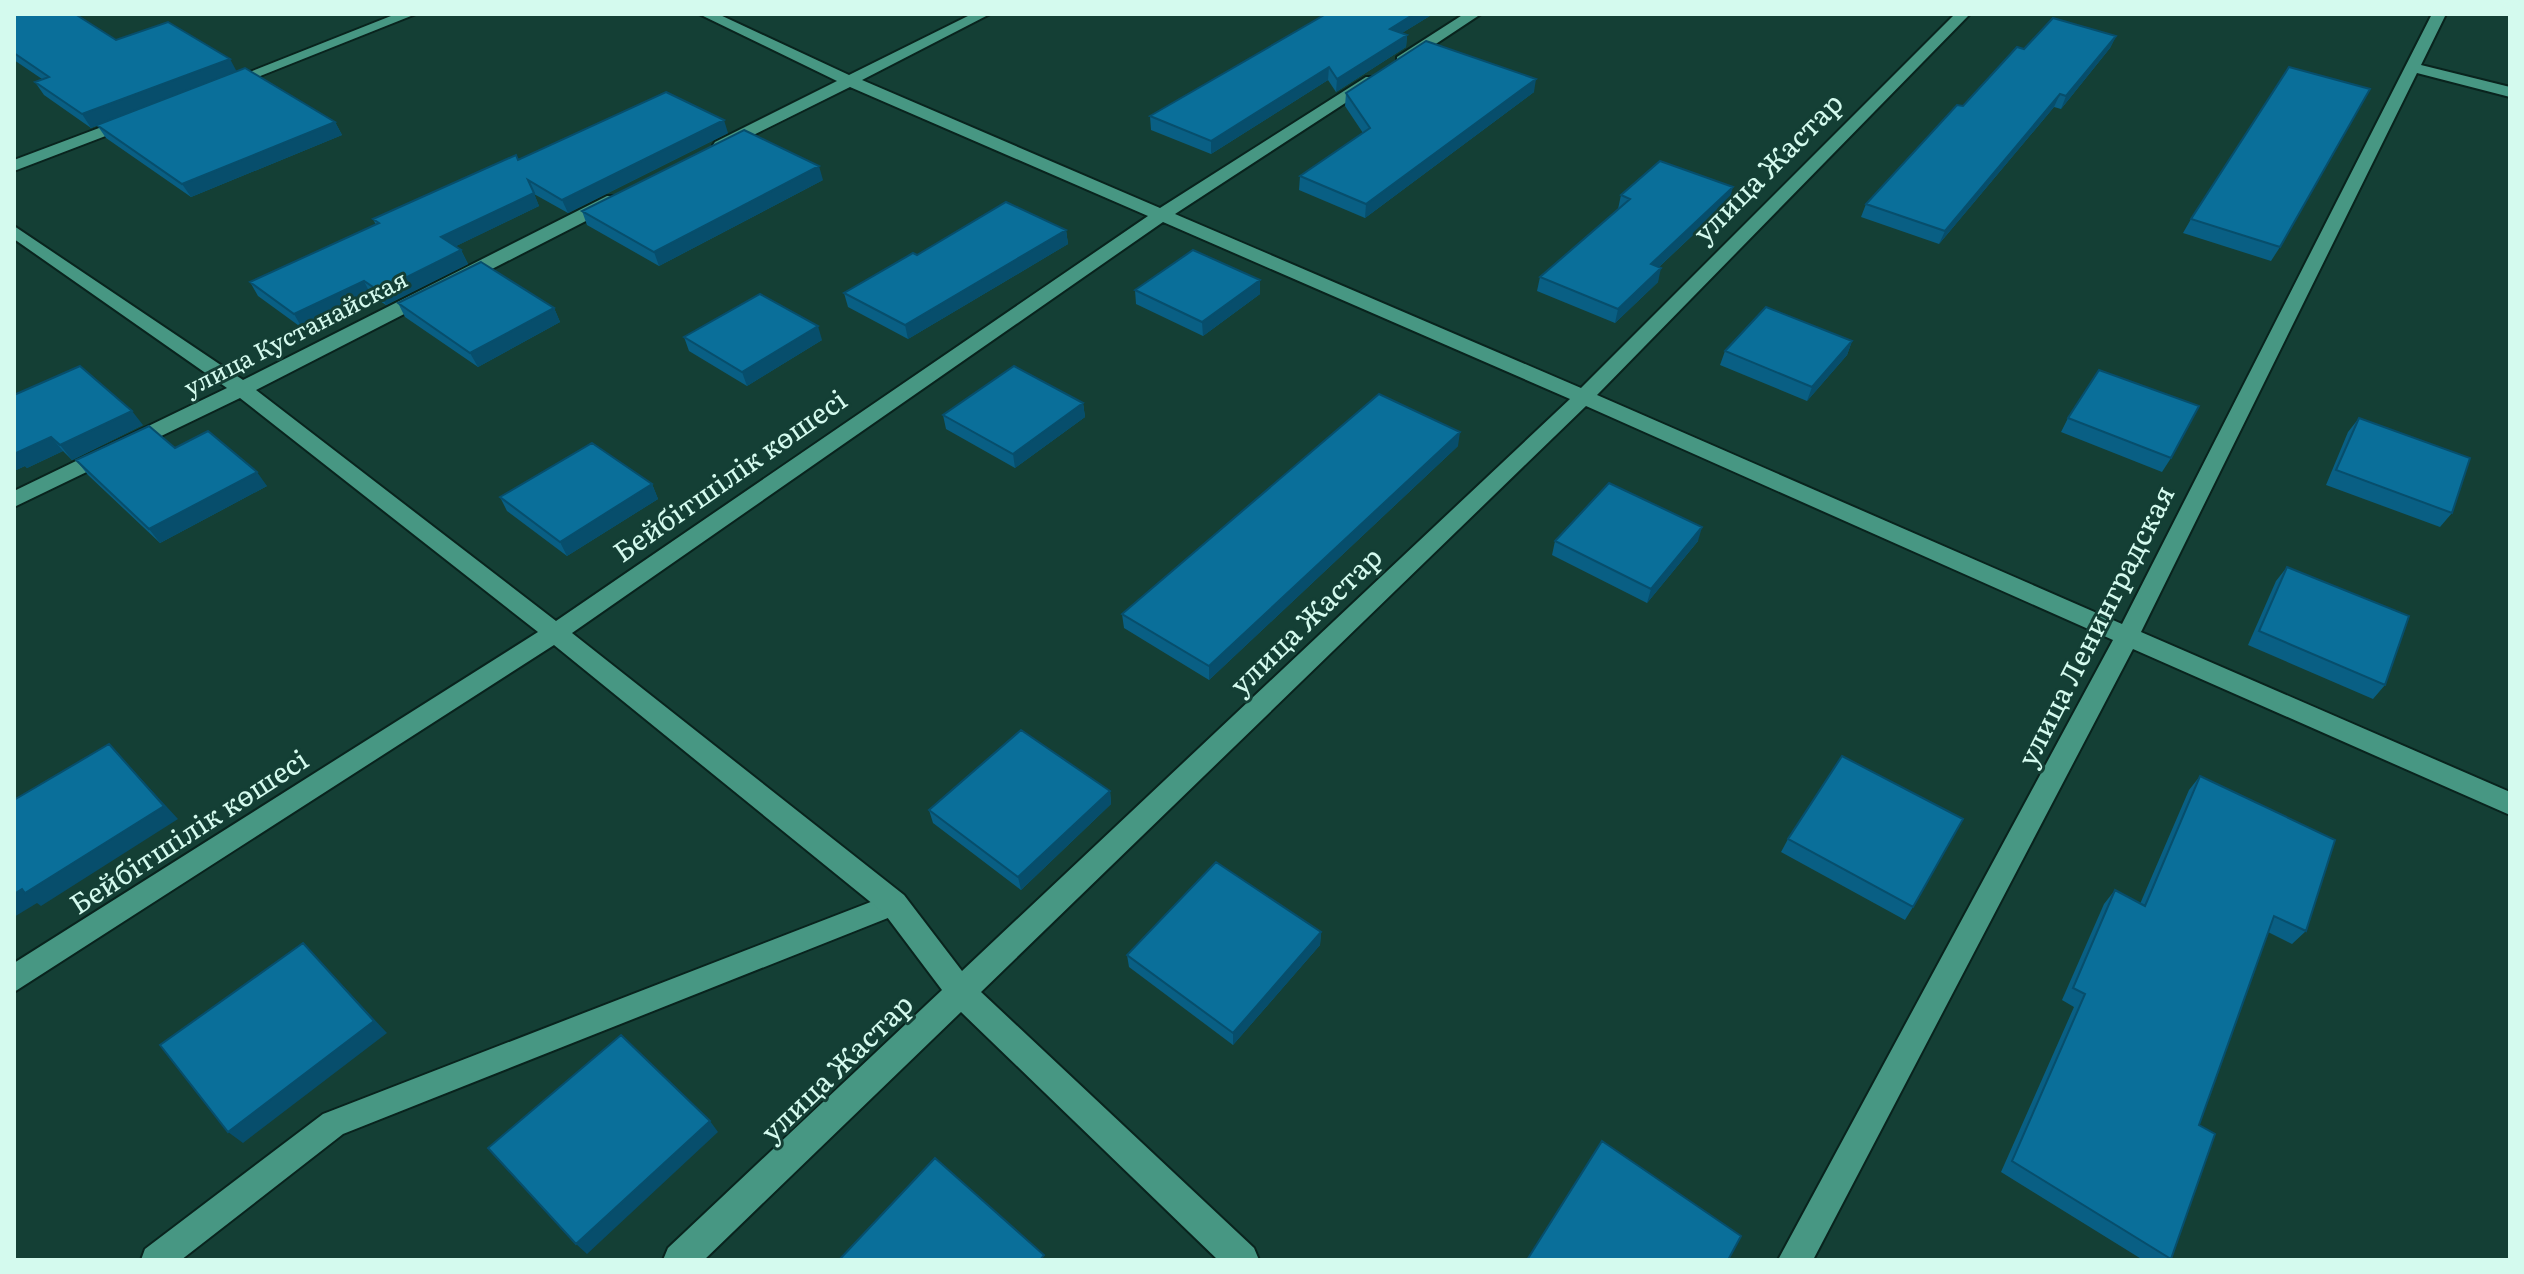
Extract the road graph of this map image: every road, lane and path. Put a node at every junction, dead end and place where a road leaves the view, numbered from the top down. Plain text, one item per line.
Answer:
1 (409, 14) edge
2 (706, 14) edge
3 (983, 14) edge
4 (1474, 14) edge
5 (1963, 14) edge
6 (2439, 14) edge
7 (2413, 67) junction
8 (848, 80) junction
9 (2510, 92) edge
10 (204, 93) edge
11 (146, 115) edge
12 (707, 152) edge
13 (14, 166) edge
14 (637, 188) edge
15 (1160, 216) junction
16 (14, 231) edge
17 (242, 389) junction
18 (1583, 397) junction
19 (14, 500) edge
20 (555, 633) junction
21 (2127, 637) junction
22 (2510, 804) edge
23 (894, 904) junction
24 (14, 979) edge
25 (960, 991) junction
26 (156, 1260) edge
27 (680, 1260) edge
28 (1242, 1260) edge
29 (1795, 1260) edge

1 - 10 street
2 - 8 street
3 - 8 street
4 - 15 street, Бейбітшілік көшесі
5 - 18 street, улица Жастар
6 - 7 street, улица Ленинградская
7 - 9 street
7 - 21 street, улица Ленинградская
8 - 12 street
8 - 15 street
11 - 13 street
14 - 17 street, улица Кустанайская
15 - 18 street
15 - 20 street, Бейбітшілік көшесі
16 - 17 street
17 - 19 street, улица Кустанайская
17 - 20 street
18 - 21 street
18 - 25 street, улица Жастар
20 - 23 street
20 - 24 street, Бейбітшілік көшесі
21 - 22 street
21 - 29 street, улица Ленинградская
23 - 25 street
23 - 26 lane
25 - 27 street, улица Жастар
25 - 28 street

